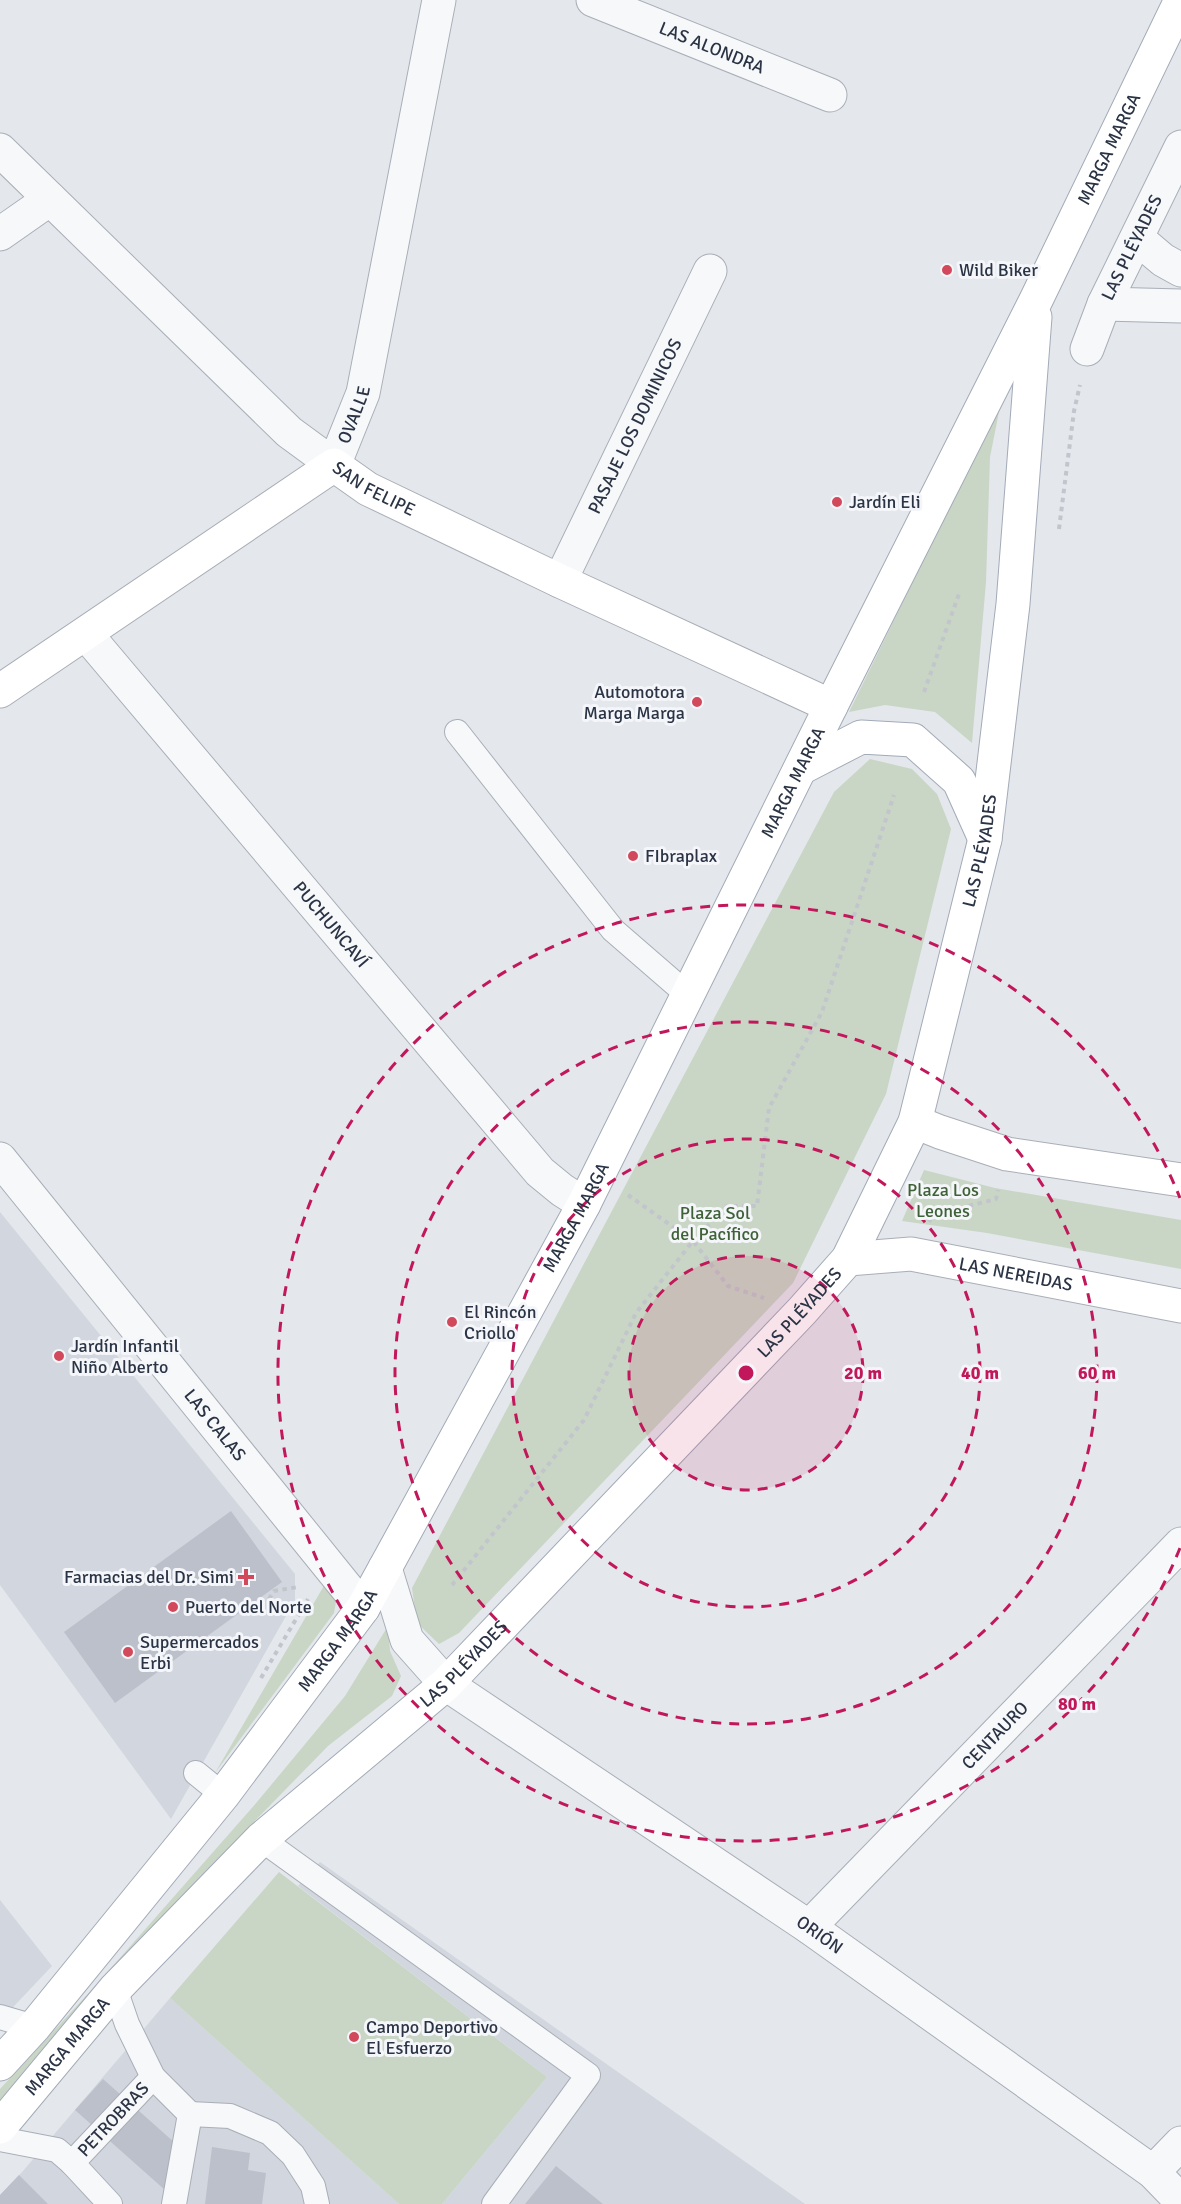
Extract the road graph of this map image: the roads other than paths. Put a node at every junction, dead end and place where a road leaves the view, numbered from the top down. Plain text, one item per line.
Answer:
1 (439, 0) edge
2 (593, 0) edge
3 (1181, 0) edge
4 (830, 95) dead end
5 (1181, 147) edge
6 (0, 150) edge
7 (50, 199) junction
8 (0, 234) edge
9 (1137, 238) junction
10 (1181, 270) edge
11 (710, 271) dead end
12 (1036, 300) junction
13 (1104, 304) junction
14 (1181, 306) edge
15 (1087, 349) dead end
16 (334, 465) junction
17 (560, 581) junction
18 (1013, 604) joint
19 (86, 634) junction
20 (0, 691) edge
21 (831, 705) junction
22 (457, 732) dead end
23 (801, 768) junction
24 (985, 839) junction
25 (688, 995) junction
26 (915, 1122) junction
27 (0, 1159) edge
28 (1181, 1180) edge
29 (585, 1204) junction
30 (848, 1259) junction
31 (1181, 1306) edge
32 (1181, 1544) edge
33 (385, 1568) junction
34 (363, 1608) junction
35 (446, 1684) junction
36 (196, 1773) dead end
37 (223, 1796) junction
38 (261, 1839) junction
39 (808, 1927) junction
40 (115, 1989) junction
41 (0, 2017) edge
42 (34, 2027) junction
43 (0, 2064) edge
44 (153, 2077) junction
45 (190, 2114) junction
46 (0, 2127) edge
47 (0, 2139) edge
48 (1181, 2143) edge
49 (72, 2163) junction
50 (1153, 2172) junction
51 (1181, 2201) edge
52 (110, 2204) edge
53 (174, 2204) edge
54 (317, 2204) edge
55 (494, 2204) edge

1 - 16 street, OVALLE
2 - 4 street, LAS ALONDRA
3 - 12 main road, MARGA MARGA
5 - 9 street, LAS PLÉYADES
6 - 7 street, SAN FELIPE
7 - 8 street
7 - 16 street, SAN FELIPE
9 - 10 street
9 - 13 street, LAS PLÉYADES
11 - 17 street, PASAJE LOS DOMINICOS
12 - 18 main road, MARGA MARGA
12 - 21 main road, MARGA MARGA
13 - 14 street
13 - 15 street, LAS PLÉYADES
16 - 17 main road, SAN FELIPE
16 - 19 main road, OVALLE
17 - 21 main road, SAN FELIPE
18 - 24 main road, LAS PLÉYADES
19 - 20 main road, OVALLE
19 - 29 street, PUCHUNCAVÍ
21 - 23 main road, MARGA MARGA
22 - 25 lane
23 - 24 main road
23 - 25 main road, MARGA MARGA
24 - 26 main road, LAS PLÉYADES
25 - 29 main road, MARGA MARGA
26 - 28 main road
26 - 30 main road, LAS PLÉYADES
27 - 34 street, LAS CALAS
29 - 33 main road, MARGA MARGA
30 - 31 main road, LAS NEREIDAS
30 - 35 main road, LAS PLÉYADES
32 - 39 street, CENTAURO
33 - 34 main road, MARGA MARGA
33 - 35 street, ORIÓN
34 - 37 main road, MARGA MARGA
35 - 38 main road, LAS PLÉYADES
35 - 39 street, ORIÓN
36 - 37 lane
37 - 42 main road, MARGA MARGA
38 - 40 main road, MARGA MARGA
38 - 55 lane
39 - 50 street, ORIÓN
40 - 44 lane, PETROBRAS
40 - 46 main road, MARGA MARGA
41 - 42 lane
42 - 43 main road, MARGA MARGA
44 - 45 lane, PETROBRAS
44 - 49 lane, PETROBRAS
45 - 53 lane
45 - 54 lane
47 - 49 lane, PETROBRAS
48 - 50 street
49 - 52 lane, PETROBRAS
50 - 51 street, ORIÓN

